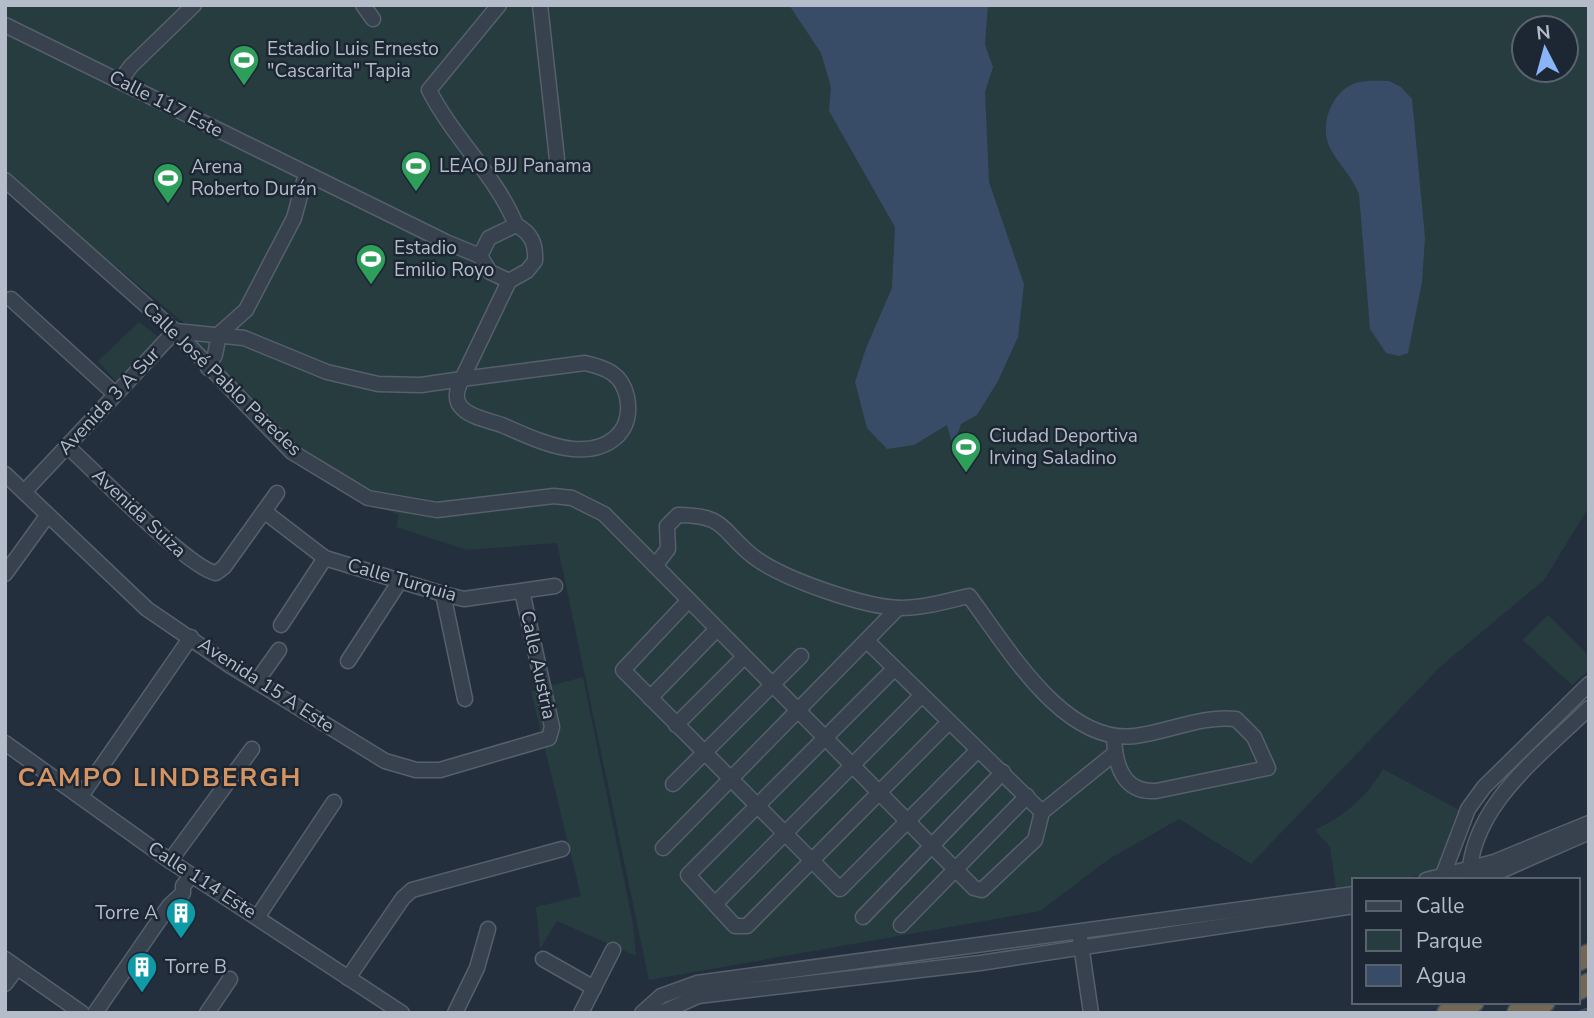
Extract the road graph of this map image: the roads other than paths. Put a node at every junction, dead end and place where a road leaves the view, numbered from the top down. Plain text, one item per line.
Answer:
1 (194, 5) edge
2 (363, 5) edge
3 (499, 5) edge
4 (538, 7) edge
5 (373, 19) dead end
6 (5, 25) edge
7 (120, 81) junction
8 (557, 159) dead end
9 (306, 174) junction
10 (5, 180) edge
11 (516, 225) junction
12 (480, 256) junction
13 (509, 281) junction
14 (11, 299) dead end
15 (175, 331) junction
16 (219, 334) junction
17 (208, 368) junction
18 (462, 379) junction
19 (114, 393) junction
20 (67, 446) junction
21 (5, 474) edge
22 (24, 492) junction
23 (277, 493) dead end
24 (265, 512) junction
25 (47, 516) junction
26 (325, 558) junction
27 (655, 566) junction
28 (5, 574) edge
29 (400, 581) junction
30 (555, 586) dead end
31 (522, 592) junction
32 (443, 594) junction
33 (689, 600) junction
34 (898, 608) junction
35 (281, 625) dead end
36 (717, 629) junction
37 (191, 638) junction
38 (867, 641) junction
39 (279, 650) dead end
40 (801, 656) dead end
41 (744, 657) junction
42 (348, 662) dead end
43 (894, 669) junction
44 (257, 681) junction
45 (771, 684) junction
46 (1589, 684) edge
47 (921, 696) junction
48 (650, 698) junction
49 (465, 699) dead end
50 (1589, 708) edge
51 (798, 711) junction
52 (949, 722) junction
53 (676, 725) junction
54 (1114, 737) junction
55 (549, 738) joint
56 (825, 738) junction
57 (5, 743) edge
58 (252, 749) dead end
59 (978, 750) junction
60 (1115, 753) junction
61 (703, 754) junction
62 (853, 764) junction
63 (1003, 772) junction
64 (729, 780) junction
65 (673, 784) dead end
66 (879, 793) junction
67 (80, 796) junction
68 (1027, 796) junction
69 (334, 802) dead end
70 (757, 807) junction
71 (1042, 811) junction
72 (908, 821) junction
73 (1589, 823) edge
74 (1589, 833) edge
75 (785, 834) junction
76 (933, 847) junction
77 (663, 848) dead end
78 (562, 849) dead end
79 (170, 861) junction
80 (812, 861) junction
81 (956, 870) junction
82 (1469, 875) edge
83 (1441, 878) edge
84 (1485, 878) edge
85 (188, 880) junction
86 (1352, 894) edge
87 (715, 904) junction
88 (1352, 906) edge
89 (258, 916) junction
90 (863, 917) dead end
91 (901, 925) dead end
92 (488, 929) dead end
93 (1081, 940) junction
94 (968, 948) junction
95 (613, 950) dead end
96 (543, 959) dead end
97 (11, 964) edge
98 (970, 964) junction
99 (348, 978) junction
100 (230, 979) dead end
101 (5, 984) edge
102 (594, 988) junction
103 (1469, 1004) edge
104 (1539, 1004) edge
105 (76, 1011) edge
106 (95, 1013) edge
107 (207, 1013) edge
108 (402, 1013) edge
109 (455, 1013) edge
110 (581, 1013) edge
111 (642, 1013) edge
112 (661, 1013) edge
113 (1091, 1013) edge
114 (1448, 1013) edge
115 (1518, 1013) edge

1 - 7 street
2 - 5 street
3 - 11 street
4 - 8 street
6 - 7 street, Calle 117 Este
7 - 9 street, Calle 117 Este
9 - 12 street, Calle 117 Este
9 - 16 street
10 - 15 street, Calle José Pablo Paredes
11 - 12 street
11 - 13 street
12 - 13 street, Calle 117 Este
13 - 18 street
14 - 19 street
15 - 16 street, Avenida 3 A Sur
15 - 17 street, Calle José Pablo Paredes
15 - 19 street, Avenida 3 A Sur
16 - 17 street
16 - 18 street, Avenida 3 A Sur
17 - 27 street, Calle José Pablo Paredes
18 - 18 street, Avenida 3 A Sur
19 - 20 street, Avenida 3 A Sur
20 - 22 street, Avenida 3 A Sur
20 - 24 street, Avenida Suiza
21 - 22 street, Avenida 15 A Este
22 - 25 street, Avenida 15 A Este
23 - 24 street
24 - 26 street, Calle Turquia
25 - 28 street
25 - 37 street, Avenida 15 A Este
26 - 29 street, Calle Turquia
26 - 35 street
27 - 33 street
27 - 34 street
29 - 32 street, Calle Turquia
29 - 42 street
30 - 31 street, Calle Turquia
31 - 32 street, Calle Turquia
31 - 55 street, Calle Austria
32 - 49 street
33 - 36 street
33 - 48 street
34 - 38 street
34 - 54 street
36 - 41 street
36 - 48 street
37 - 44 street, Avenida 15 A Este
37 - 67 street
38 - 43 street
38 - 51 street
39 - 44 street
40 - 45 street
41 - 45 street
41 - 53 street
43 - 47 street
43 - 56 street
44 - 55 street, Avenida 15 A Este
45 - 51 street
45 - 61 street
46 - 83 street
47 - 52 street
47 - 62 street
48 - 53 street
50 - 82 street
51 - 56 street
51 - 64 street
52 - 59 street
52 - 66 street
53 - 61 street
54 - 60 street
54 - 60 street
56 - 62 street
56 - 70 street
57 - 67 street, Calle 114 Este
58 - 79 street
59 - 63 street
59 - 72 street
60 - 71 street
61 - 64 street
61 - 65 street
62 - 66 street
62 - 75 street
63 - 68 street
63 - 76 street
64 - 70 street
64 - 77 street
66 - 72 street
66 - 80 street
67 - 79 street, Calle 114 Este
68 - 71 street
68 - 81 street
69 - 89 street
70 - 75 street
70 - 87 street
71 - 81 street
72 - 76 street
72 - 80 street
73 - 82 street
74 - 84 street
75 - 80 street
75 - 87 street
76 - 81 street
76 - 90 street
78 - 99 street
79 - 85 street, Calle 114 Este
80 - 87 street
81 - 91 street
82 - 83 street
85 - 89 street, Calle 114 Este
85 - 106 street
86 - 93 street
88 - 93 street
89 - 99 street, Calle 114 Este
92 - 109 street
93 - 94 street
93 - 98 street
93 - 113 street
94 - 98 street
94 - 111 street
95 - 102 street
96 - 102 street
97 - 101 street
97 - 105 street
98 - 112 street
99 - 108 street, Calle 114 Este
100 - 107 street
102 - 110 street
103 - 114 highway
104 - 115 highway

